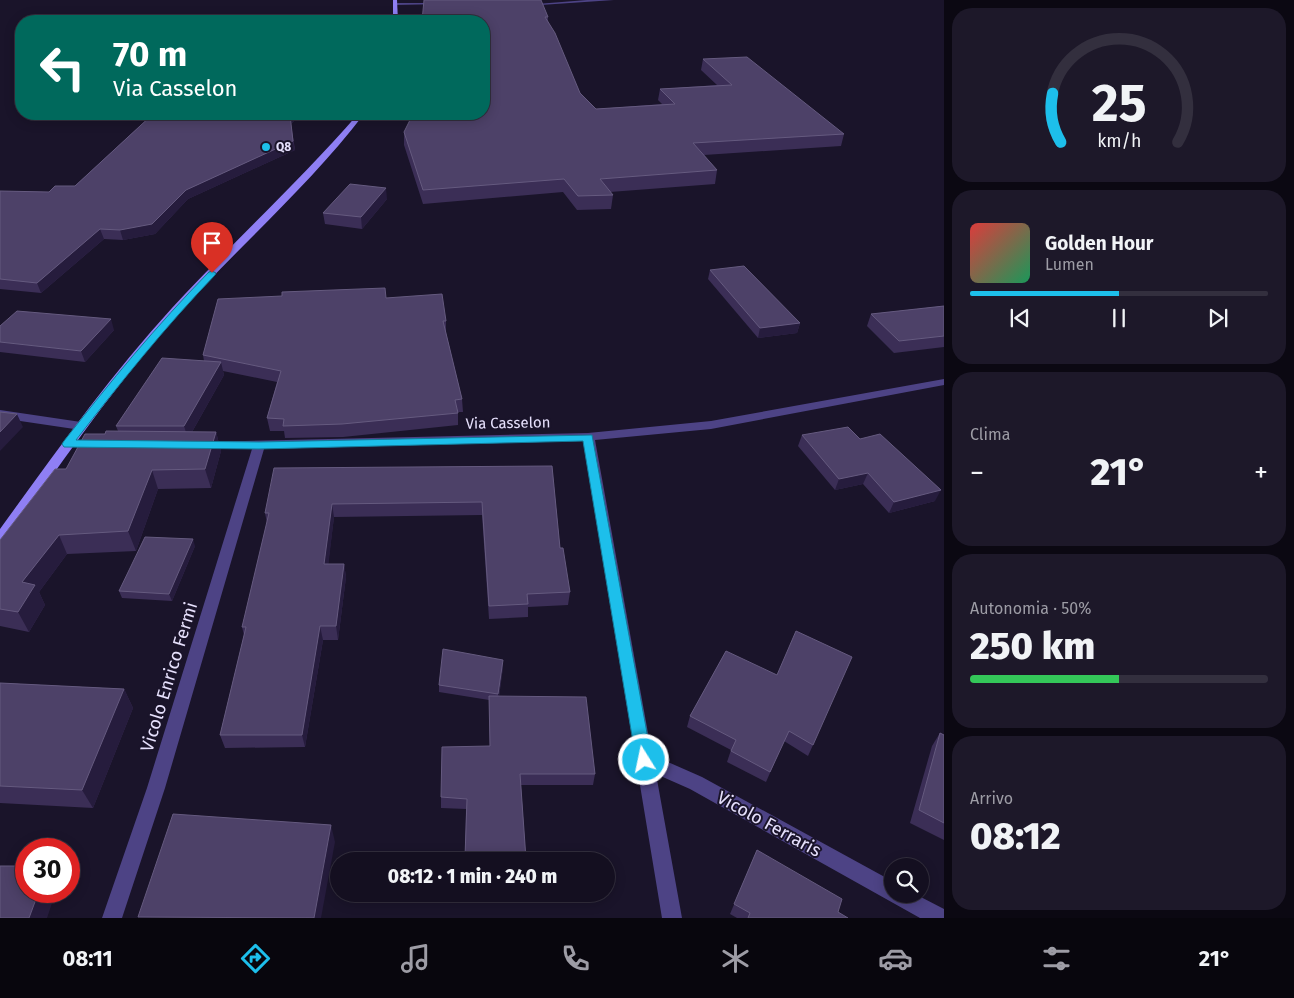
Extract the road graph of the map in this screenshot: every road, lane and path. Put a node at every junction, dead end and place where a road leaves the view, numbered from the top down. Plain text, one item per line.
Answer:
1 (612, 0) edge
2 (396, 2) edge
3 (449, 5) edge
4 (516, 6) edge
5 (396, 15) edge
6 (356, 120) edge
7 (944, 382) edge
8 (0, 414) edge
9 (81, 426) junction
10 (588, 437) junction
11 (68, 444) junction
12 (87, 444) edge
13 (192, 445) edge
14 (259, 446) junction
15 (0, 539) edge
16 (644, 760) junction
17 (884, 888) edge
18 (912, 903) edge
19 (112, 918) edge
20 (672, 918) edge
21 (940, 918) edge

1 - 4 street
2 - 3 street
2 - 5 main road
6 - 9 main road
7 - 10 street, Via Casselon
8 - 9 street
9 - 11 main road
10 - 14 street, Via Casselon
10 - 16 street
11 - 12 street
11 - 15 main road
13 - 14 street, Via Casselon
14 - 19 street, Vicolo Enrico Fermi
16 - 17 street, Vicolo Ferraris
16 - 20 street
18 - 21 street

